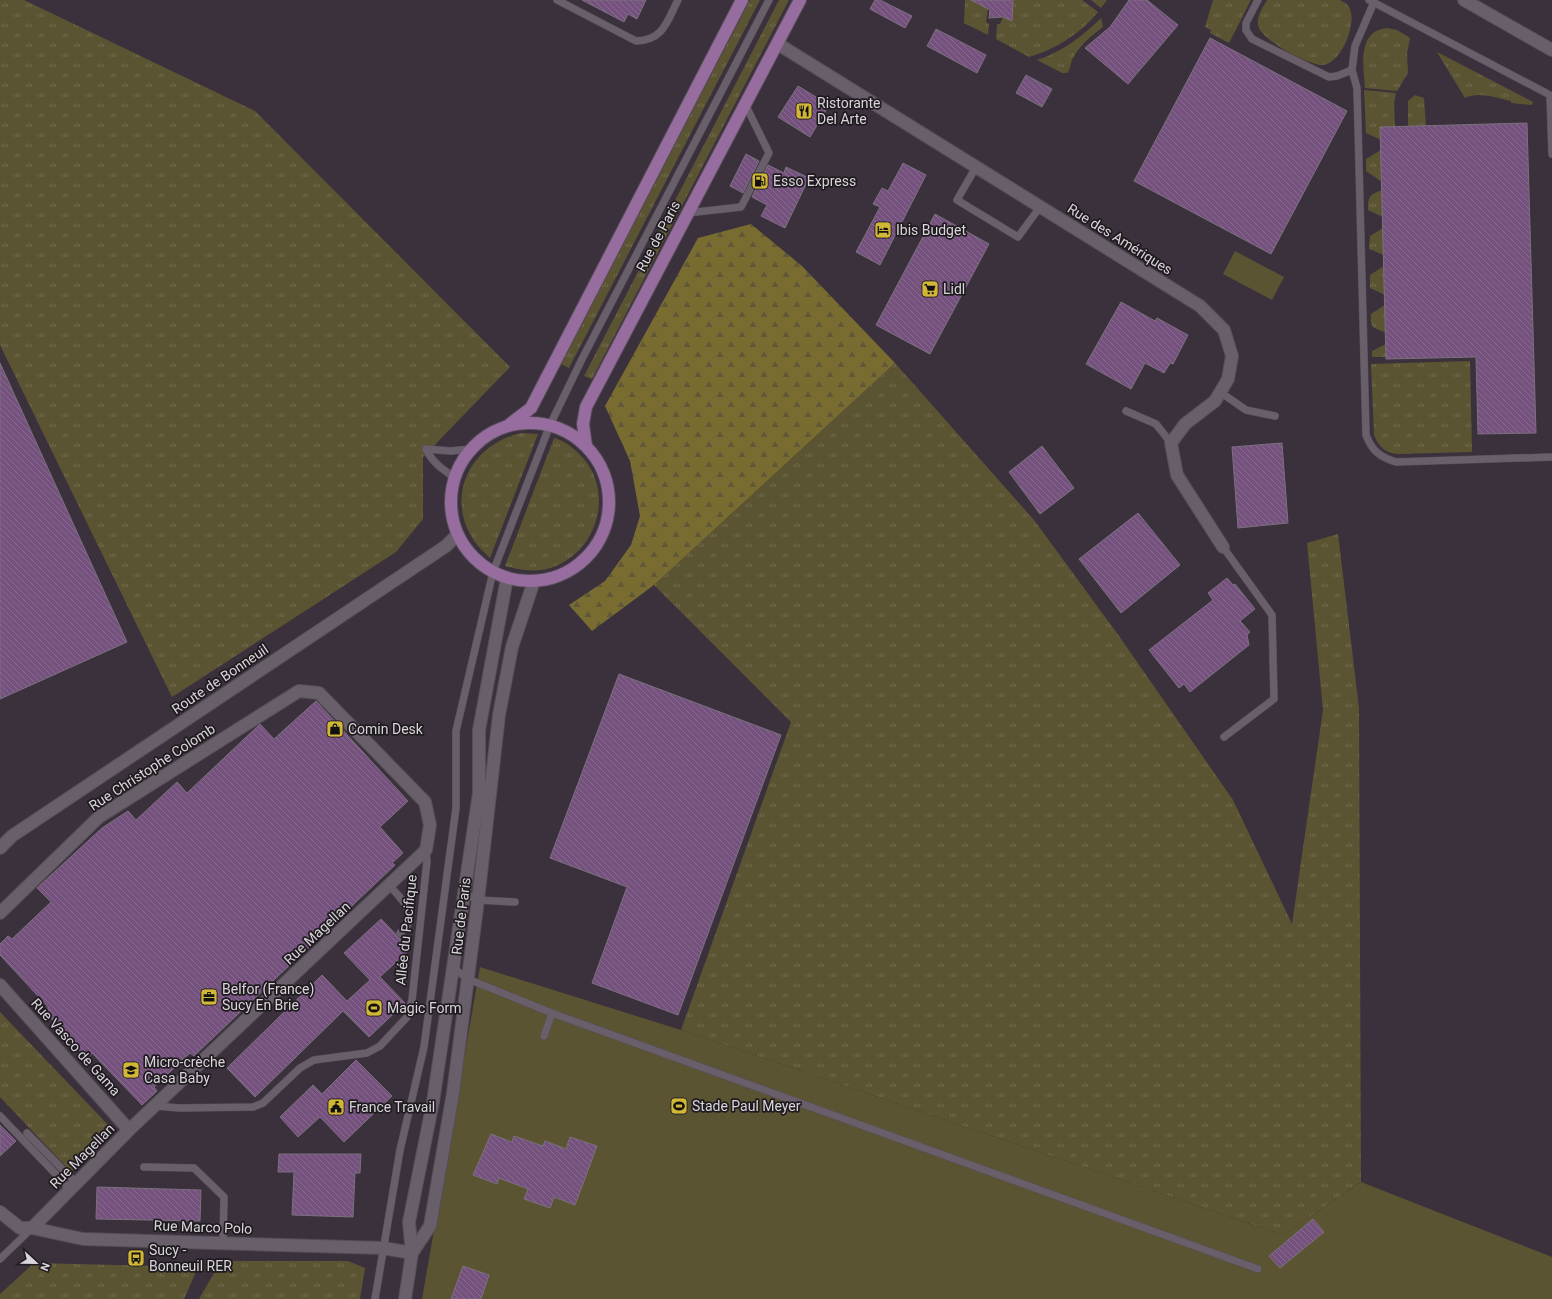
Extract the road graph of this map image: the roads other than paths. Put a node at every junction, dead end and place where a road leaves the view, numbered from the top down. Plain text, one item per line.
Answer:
1 (557, 0) edge
2 (678, 0) edge
3 (742, 0) edge
4 (769, 0) edge
5 (800, 0) edge
6 (1258, 0) edge
7 (1464, 0) edge
8 (1372, 1) edge
9 (778, 44) junction
10 (1552, 50) edge
11 (1352, 70) junction
12 (745, 103) junction
13 (1552, 154) edge
14 (976, 167) junction
15 (1040, 207) junction
16 (687, 214) junction
17 (1220, 392) junction
18 (1126, 411) dead end
19 (1275, 416) dead end
20 (550, 425) junction
21 (506, 426) junction
22 (1171, 443) junction
23 (586, 446) junction
24 (471, 449) junction
25 (1552, 457) edge
26 (454, 478) junction
27 (457, 534) junction
28 (1223, 547) joint
29 (493, 572) junction
30 (507, 578) junction
31 (534, 581) junction
32 (1224, 737) dead end
33 (1, 845) edge
34 (426, 850) junction
35 (388, 885) junction
36 (464, 893) junction
37 (478, 900) junction
38 (515, 902) dead end
39 (0, 913) edge
40 (400, 934) dead end
41 (452, 967) junction
42 (468, 979) junction
43 (0, 985) edge
44 (552, 1013) junction
45 (544, 1036) dead end
46 (155, 1106) junction
47 (0, 1116) edge
48 (129, 1130) junction
49 (27, 1133) dead end
50 (144, 1167) dead end
51 (73, 1186) junction
52 (0, 1212) edge
53 (32, 1228) junction
54 (223, 1243) junction
55 (383, 1248) junction
56 (412, 1253) junction
57 (0, 1258) edge
58 (1258, 1269) dead end
59 (375, 1299) edge
60 (405, 1299) edge

1 - 2 lane
3 - 21 main road
4 - 20 lane
5 - 9 main road, Rue de Paris
6 - 11 lane
7 - 10 street
8 - 11 lane
8 - 13 lane
9 - 12 main road, Rue de Paris
9 - 14 street, Rue des Amériques
11 - 25 lane
12 - 16 main road, Rue de Paris
12 - 16 lane
14 - 15 street, Rue des Amériques
14 - 15 lane
15 - 17 street, Rue des Amériques
16 - 23 main road, Rue de Paris
17 - 19 lane
17 - 22 street, Rue des Amériques
18 - 22 lane
20 - 21 main road
20 - 23 main road
20 - 29 lane
21 - 24 main road
22 - 28 street
23 - 31 main road
24 - 26 main road
24 - 26 lane
26 - 27 main road
27 - 29 main road
27 - 33 street, Route de Bonneuil
28 - 32 lane
29 - 30 main road
29 - 55 lane
30 - 31 main road
30 - 36 street, Rue de Paris
31 - 37 street, Rue de Paris
34 - 35 street, Rue Magellan
34 - 39 street, Rue Christophe Colomb
34 - 46 lane, Allée du Pacifique
35 - 40 lane
35 - 46 street, Rue Magellan
36 - 37 lane
36 - 41 street, Rue de Paris
37 - 38 lane
37 - 42 street, Rue de Paris
41 - 42 lane
41 - 56 street, Rue de Paris
42 - 44 lane
42 - 56 street, Rue de Paris
43 - 48 street, Rue Vasco de Gama
44 - 45 lane
44 - 58 lane
46 - 48 street, Rue Magellan
47 - 51 lane
48 - 51 street, Rue Magellan
49 - 51 lane
50 - 54 lane
51 - 53 street, Rue Magellan
52 - 53 street, Rue Marco Polo
53 - 54 street, Rue Marco Polo
53 - 57 lane
54 - 55 street, Rue Marco Polo
55 - 56 street, Rue Marco Polo
55 - 59 lane
56 - 60 street, Rue de Paris

